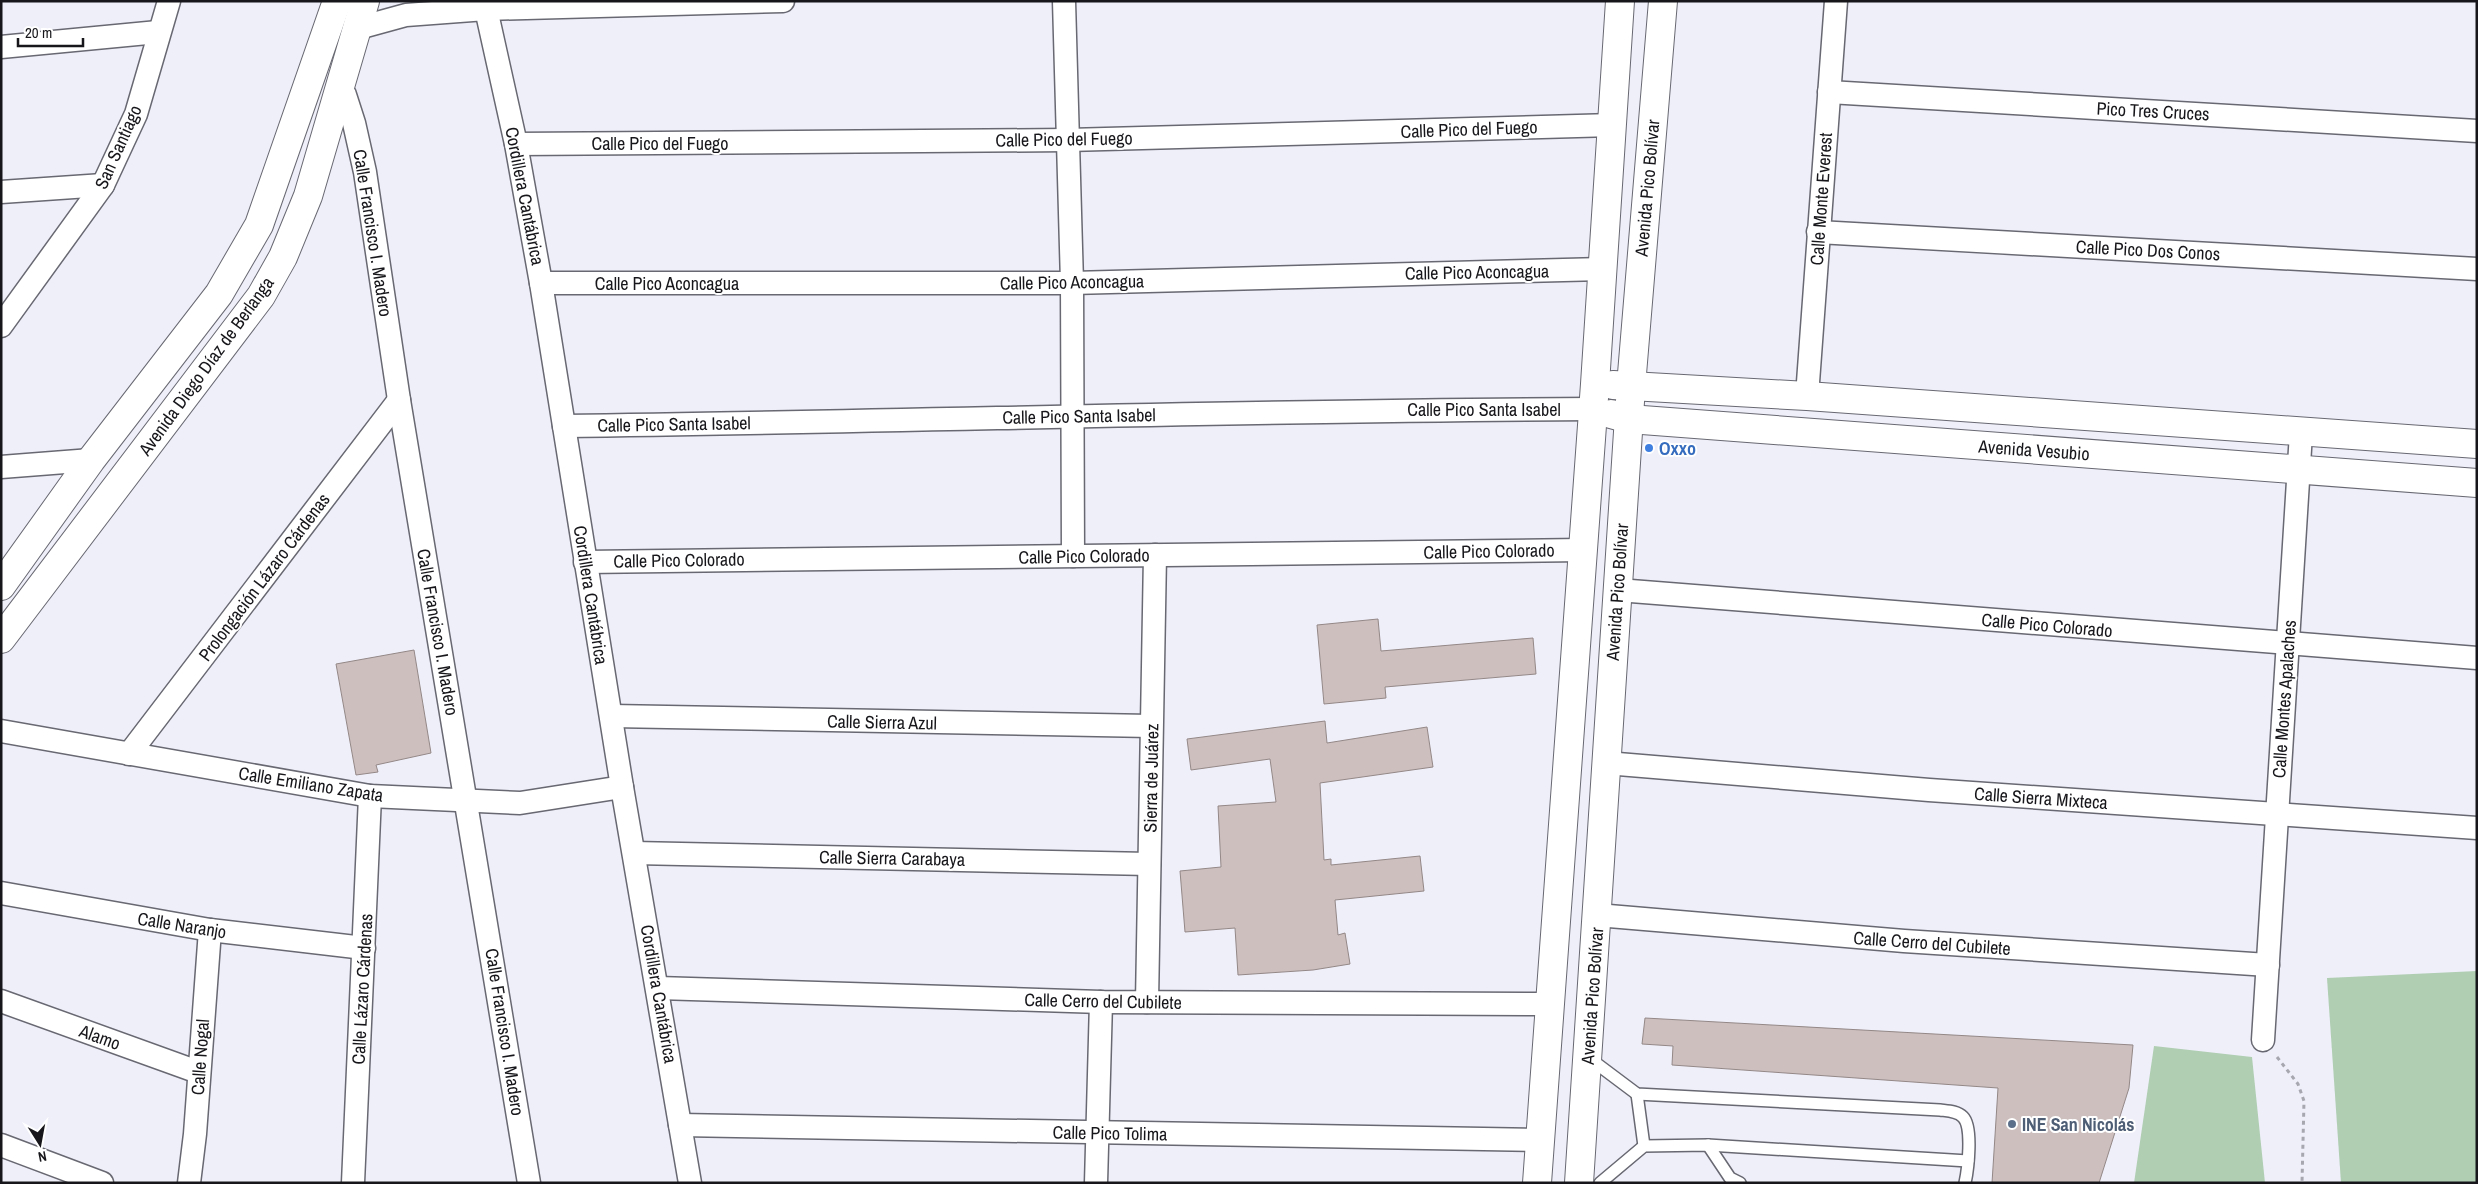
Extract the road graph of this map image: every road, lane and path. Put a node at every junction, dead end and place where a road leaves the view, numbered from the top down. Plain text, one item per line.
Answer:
1 (169, 1) edge
2 (337, 1) edge
3 (365, 1) edge
4 (783, 1) edge
5 (1064, 1) edge
6 (1620, 1) edge
7 (1662, 1) edge
8 (1836, 1) edge
9 (408, 8) edge
10 (486, 9) junction
11 (355, 29) junction
12 (158, 32) junction
13 (1, 47) edge
14 (339, 85) junction
15 (1829, 92) junction
16 (1613, 125) junction
17 (2477, 131) edge
18 (1068, 140) junction
19 (516, 144) junction
20 (103, 185) junction
21 (1, 192) edge
22 (1818, 232) junction
23 (1603, 269) junction
24 (2477, 269) edge
25 (541, 283) junction
26 (1072, 283) junction
27 (1, 326) edge
28 (1630, 386) junction
29 (1807, 396) junction
30 (1594, 397) junction
31 (399, 400) junction
32 (1073, 416) junction
33 (1629, 419) junction
34 (564, 426) junction
35 (2301, 433) junction
36 (2477, 444) edge
37 (91, 460) junction
38 (1, 467) edge
39 (2298, 471) junction
40 (2477, 483) edge
41 (1582, 550) junction
42 (1155, 555) junction
43 (1073, 556) junction
44 (585, 562) junction
45 (1, 586) edge
46 (1618, 590) junction
47 (12, 610) edge
48 (1, 639) edge
49 (2287, 644) junction
50 (2477, 658) edge
51 (612, 716) junction
52 (1152, 726) junction
53 (1, 731) edge
54 (129, 754) junction
55 (1606, 763) junction
56 (622, 787) junction
57 (370, 796) junction
58 (467, 801) junction
59 (2277, 814) junction
60 (2477, 828) edge
61 (634, 853) junction
62 (1149, 864) junction
63 (1, 892) edge
64 (1597, 915) junction
65 (210, 930) junction
66 (364, 948) junction
67 (2268, 965) junction
68 (658, 988) junction
69 (1, 1001) edge
70 (1101, 1002) junction
71 (1147, 1002) junction
72 (1549, 1004) junction
73 (2263, 1040) joint
74 (1588, 1057) junction
75 (198, 1072) junction
76 (1636, 1094) junction
77 (680, 1126) junction
78 (1097, 1133) junction
79 (1539, 1140) junction
80 (1, 1145) edge
81 (1708, 1145) junction
82 (1644, 1146) junction
83 (1968, 1162) junction
84 (102, 1183) edge
85 (189, 1183) edge
86 (353, 1183) edge
87 (529, 1183) edge
88 (690, 1183) edge
89 (1096, 1183) edge
90 (1537, 1183) edge
91 (1579, 1183) edge
92 (1600, 1183) edge
93 (1740, 1183) edge
94 (1965, 1183) edge
95 (2302, 1183) edge

1 - 12 street, San Santiago
2 - 37 street, Avenida Diego Díaz de Berlanga
3 - 11 street, Avenida Diego Díaz de Berlanga
4 - 10 street
5 - 18 street
6 - 16 street
7 - 28 street, Avenida Pico Bolívar
8 - 15 street, Calle Monte Everest
9 - 10 street
9 - 11 street
10 - 19 street, Cordillera Cantábrica
11 - 14 street, Avenida Diego Díaz de Berlanga
12 - 13 street
12 - 20 street, San Santiago
14 - 31 street, Calle Francisco I. Madero
14 - 47 street, Avenida Diego Díaz de Berlanga
15 - 17 street, Pico Tres Cruces
15 - 22 street, Calle Monte Everest
16 - 18 street, Calle Pico del Fuego
16 - 23 street
18 - 19 street, Calle Pico del Fuego
18 - 26 street
19 - 25 street, Cordillera Cantábrica
20 - 21 street
20 - 27 street, San Santiago
22 - 24 street, Calle Pico Dos Conos
22 - 29 street, Calle Monte Everest
23 - 26 street, Calle Pico Aconcagua
23 - 30 street
25 - 26 street, Calle Pico Aconcagua
25 - 34 street, Cordillera Cantábrica
26 - 32 street
28 - 29 street, Avenida Vesubio
28 - 30 street, Avenida Vesubio
28 - 33 street, Avenida Pico Bolívar
29 - 35 street, Avenida Vesubio
30 - 32 street, Calle Pico Santa Isabel
30 - 33 street, Avenida Vesubio
30 - 41 street
31 - 54 street, Prolongación Lázaro Cárdenas
31 - 58 street, Calle Francisco I. Madero
32 - 34 street, Calle Pico Santa Isabel
32 - 43 street
33 - 39 street, Avenida Vesubio
33 - 46 street, Avenida Pico Bolívar
34 - 44 street, Cordillera Cantábrica
35 - 36 street, Avenida Vesubio
35 - 39 street, Calle Montes Apalaches
37 - 38 street
37 - 45 street, Avenida Diego Díaz de Berlanga
39 - 40 street, Avenida Vesubio
39 - 49 street, Calle Montes Apalaches
41 - 42 street, Calle Pico Colorado
41 - 72 street
42 - 43 street, Calle Pico Colorado
42 - 52 street, Sierra de Juárez
43 - 44 street, Calle Pico Colorado
44 - 51 street, Cordillera Cantábrica
46 - 49 street, Calle Pico Colorado
46 - 55 street, Avenida Pico Bolívar
47 - 48 street, Avenida Diego Díaz de Berlanga
49 - 50 street, Calle Pico Colorado
49 - 59 street, Calle Montes Apalaches
51 - 52 street, Calle Sierra Azul
51 - 56 street, Cordillera Cantábrica
52 - 62 street, Sierra de Juárez
53 - 54 street, Calle Emiliano Zapata
54 - 57 street, Calle Emiliano Zapata
55 - 59 street, Calle Sierra Mixteca
55 - 64 street, Avenida Pico Bolívar
56 - 58 street, Calle Emiliano Zapata
56 - 61 street, Cordillera Cantábrica
57 - 58 street, Calle Emiliano Zapata
57 - 66 street, Calle Lázaro Cárdenas
58 - 87 street, Calle Francisco I. Madero
59 - 60 street, Calle Sierra Mixteca
59 - 67 street, Calle Montes Apalaches
61 - 62 street, Calle Sierra Carabaya
61 - 68 street, Cordillera Cantábrica
62 - 71 street, Sierra de Juárez
63 - 65 street, Calle Naranjo
64 - 67 street, Calle Cerro del Cubilete
64 - 74 street, Avenida Pico Bolívar
65 - 66 street, Calle Naranjo
65 - 75 street, Calle Nogal
66 - 86 street, Calle Lázaro Cárdenas
67 - 73 street, Calle Montes Apalaches
68 - 70 street, Calle Cerro del Cubilete
68 - 77 street, Cordillera Cantábrica
69 - 75 street, Alamo
70 - 71 street, Calle Cerro del Cubilete
70 - 78 street
71 - 72 street, Calle Cerro del Cubilete
72 - 79 street
73 - 95 path
74 - 76 lane
74 - 91 street, Avenida Pico Bolívar
75 - 85 street, Calle Nogal
76 - 82 lane
76 - 83 lane
77 - 78 street, Calle Pico Tolima
77 - 88 street, Cordillera Cantábrica
78 - 79 street, Calle Pico Tolima
78 - 89 street
79 - 90 street
80 - 84 street
81 - 82 lane
81 - 83 lane
81 - 93 lane
82 - 92 lane
83 - 94 lane

